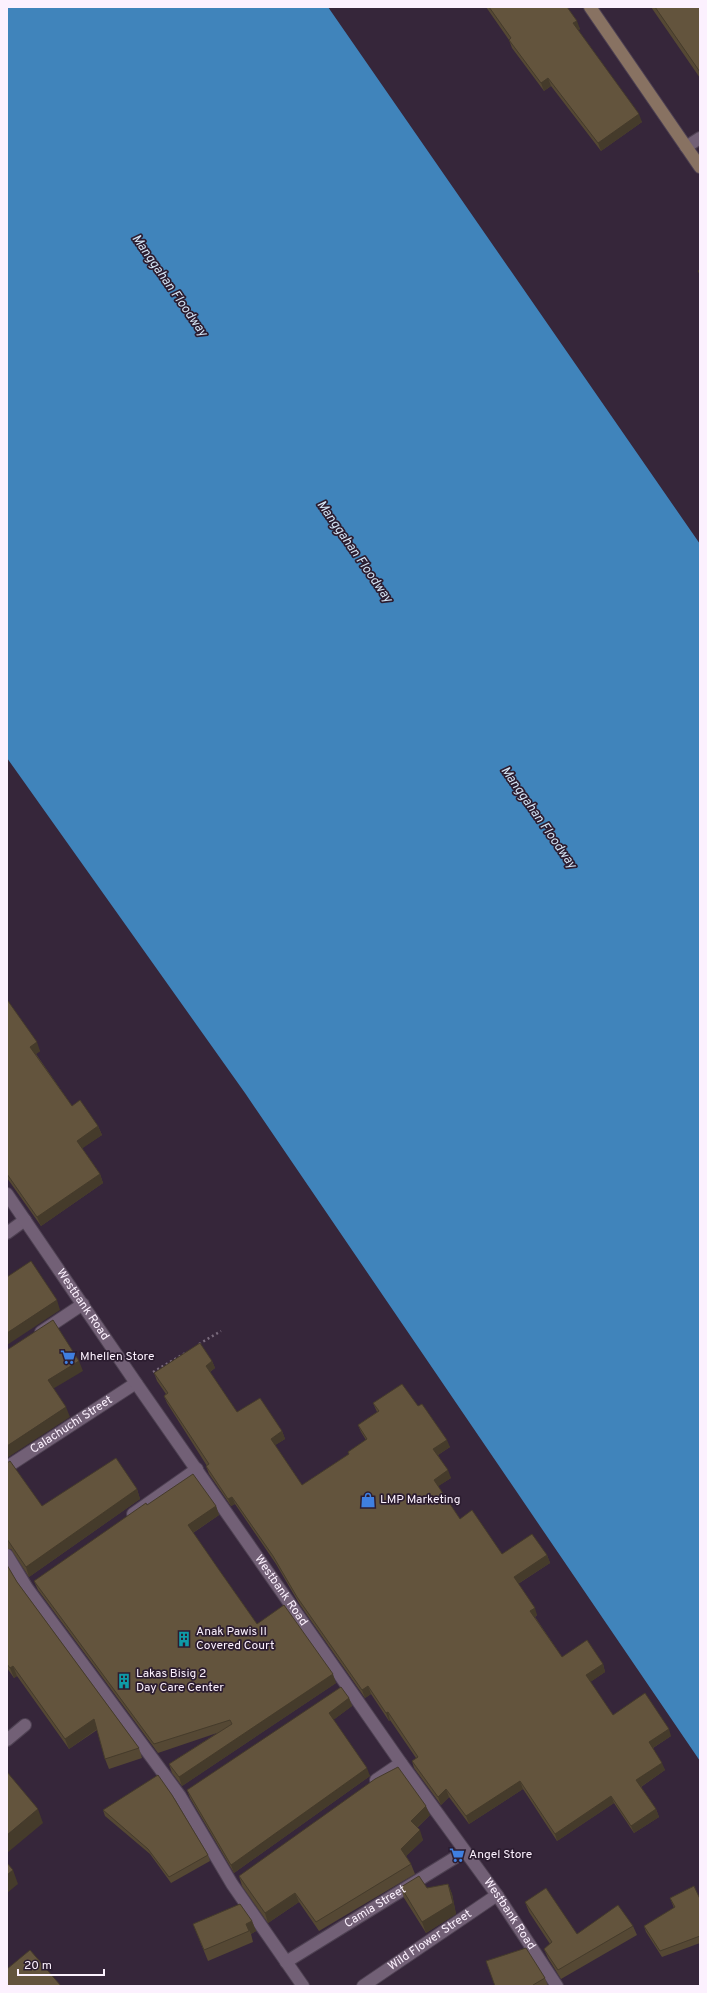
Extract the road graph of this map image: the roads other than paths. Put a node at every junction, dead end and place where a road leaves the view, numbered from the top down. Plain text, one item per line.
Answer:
1 (593, 8) edge
2 (700, 138) edge
3 (686, 147) junction
4 (700, 167) edge
5 (7, 1194) edge
6 (25, 1220) junction
7 (7, 1233) edge
8 (83, 1304) junction
9 (32, 1338) edge
10 (136, 1383) junction
11 (7, 1467) edge
12 (197, 1469) junction
13 (126, 1519) edge
14 (7, 1556) edge
15 (347, 1684) junction
16 (336, 1691) edge
17 (25, 1725) dead end
18 (7, 1740) edge
19 (401, 1763) junction
20 (369, 1785) edge
21 (464, 1852) junction
22 (245, 1875) edge
23 (232, 1884) junction
24 (497, 1895) junction
25 (286, 1962) junction
26 (303, 1986) edge
27 (362, 1986) edge
28 (557, 1986) edge

1 - 3 main road
2 - 3 street
3 - 4 main road
5 - 6 street, Westbank Road
6 - 7 street
6 - 8 street, Westbank Road
8 - 9 street
8 - 10 street, Westbank Road
10 - 11 street, Calachuchi Street
10 - 12 street, Westbank Road
12 - 13 street
12 - 15 street, Westbank Road
14 - 23 street
15 - 16 street
15 - 19 street, Westbank Road
17 - 18 street
19 - 20 street
19 - 21 street, Westbank Road
21 - 24 street, Westbank Road
21 - 25 street, Camia Street
22 - 23 street
23 - 25 street
24 - 27 street, Wild Flower Street
24 - 28 street, Westbank Road
25 - 26 street

